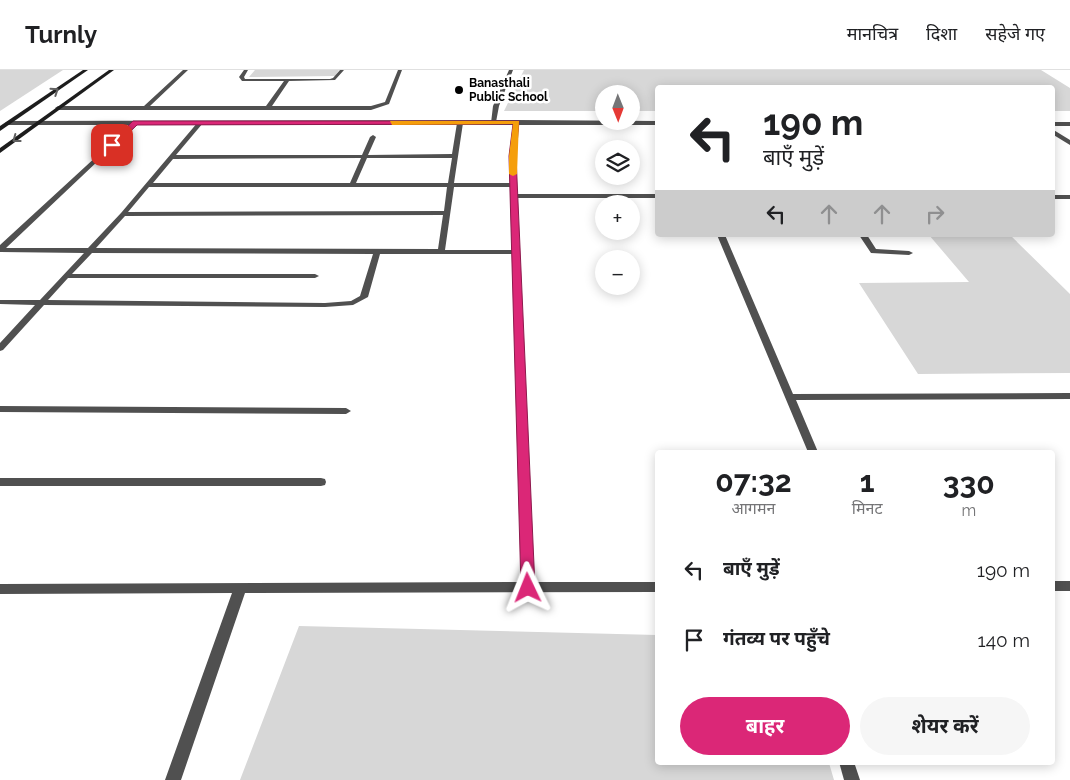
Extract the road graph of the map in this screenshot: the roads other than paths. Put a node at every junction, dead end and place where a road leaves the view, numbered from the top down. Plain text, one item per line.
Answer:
1 (86, 70) edge
2 (112, 70) edge
3 (186, 70) edge
4 (246, 70) edge
5 (342, 70) edge
6 (400, 70) edge
7 (511, 70) edge
8 (287, 81) junction
9 (58, 108) junction
10 (145, 108) junction
11 (200, 108) junction
12 (268, 108) junction
13 (493, 122) junction
14 (517, 122) junction
15 (8, 123) junction
16 (38, 123) junction
17 (135, 123) junction
18 (186, 123) junction
19 (200, 123) junction
20 (460, 123) junction
21 (655, 123) edge
22 (1055, 124) edge
23 (1070, 124) edge
24 (0, 129) edge
25 (1055, 133) edge
26 (373, 137) dead end
27 (1070, 144) edge
28 (0, 151) edge
29 (365, 156) junction
30 (455, 156) junction
31 (172, 157) junction
32 (148, 185) junction
33 (352, 185) junction
34 (451, 185) junction
35 (513, 185) junction
36 (514, 196) junction
37 (655, 196) edge
38 (1066, 197) edge
39 (1070, 203) edge
40 (447, 213) junction
41 (123, 214) junction
42 (722, 237) edge
43 (864, 237) edge
44 (0, 249) edge
45 (89, 250) junction
46 (378, 251) junction
47 (441, 251) junction
48 (516, 252) junction
49 (909, 253) dead end
50 (66, 276) junction
51 (315, 276) dead end
52 (0, 302) edge
53 (42, 302) junction
54 (0, 348) edge
55 (1070, 396) edge
56 (790, 397) junction
57 (0, 409) edge
58 (346, 411) dead end
59 (812, 450) edge
60 (0, 482) edge
61 (321, 482) dead end
62 (1055, 586) edge
63 (1070, 586) edge
64 (655, 587) edge
65 (240, 588) junction
66 (528, 588) junction
67 (0, 589) edge
68 (847, 765) edge
69 (173, 780) edge
70 (852, 780) edge

15 -> 1 street
2 - 9 street
3 - 10 street
4 - 8 street
5 - 8 street
6 - 12 street
7 - 13 street
8 - 12 street
9 - 10 street
9 - 16 street
10 - 11 street
11 - 12 street
11 - 18 street
13 - 14 street
13 - 20 street
14 - 21 street
14 - 35 street
15 - 16 street
15 - 24 street
16 - 17 street
16 -> 28 street
17 - 18 street
17 - 44 street
18 - 19 street
19 - 20 street
19 - 31 street
20 - 30 street
22 - 23 street
25 - 27 street
26 - 29 street
29 - 30 street
29 - 31 street
29 - 33 street
30 - 34 street
31 - 32 street
32 - 33 street
32 - 41 street
33 - 34 street
34 - 35 street
34 - 40 street
35 - 36 street
36 - 37 street
36 - 48 street
38 - 39 street
40 - 41 street
40 - 47 street
41 - 45 street
42 - 56 street
43 - 49 street
44 - 45 street
45 - 46 street
45 - 50 street
46 - 47 street
46 - 53 street
47 - 48 street
48 - 66 street
50 - 51 street
50 - 53 street
52 - 53 street
53 - 54 street
55 - 56 street
56 - 59 street
57 - 58 street
60 - 61 street
62 - 63 street
64 - 66 street
65 - 66 street
65 - 67 street
65 - 69 street
68 - 70 street

